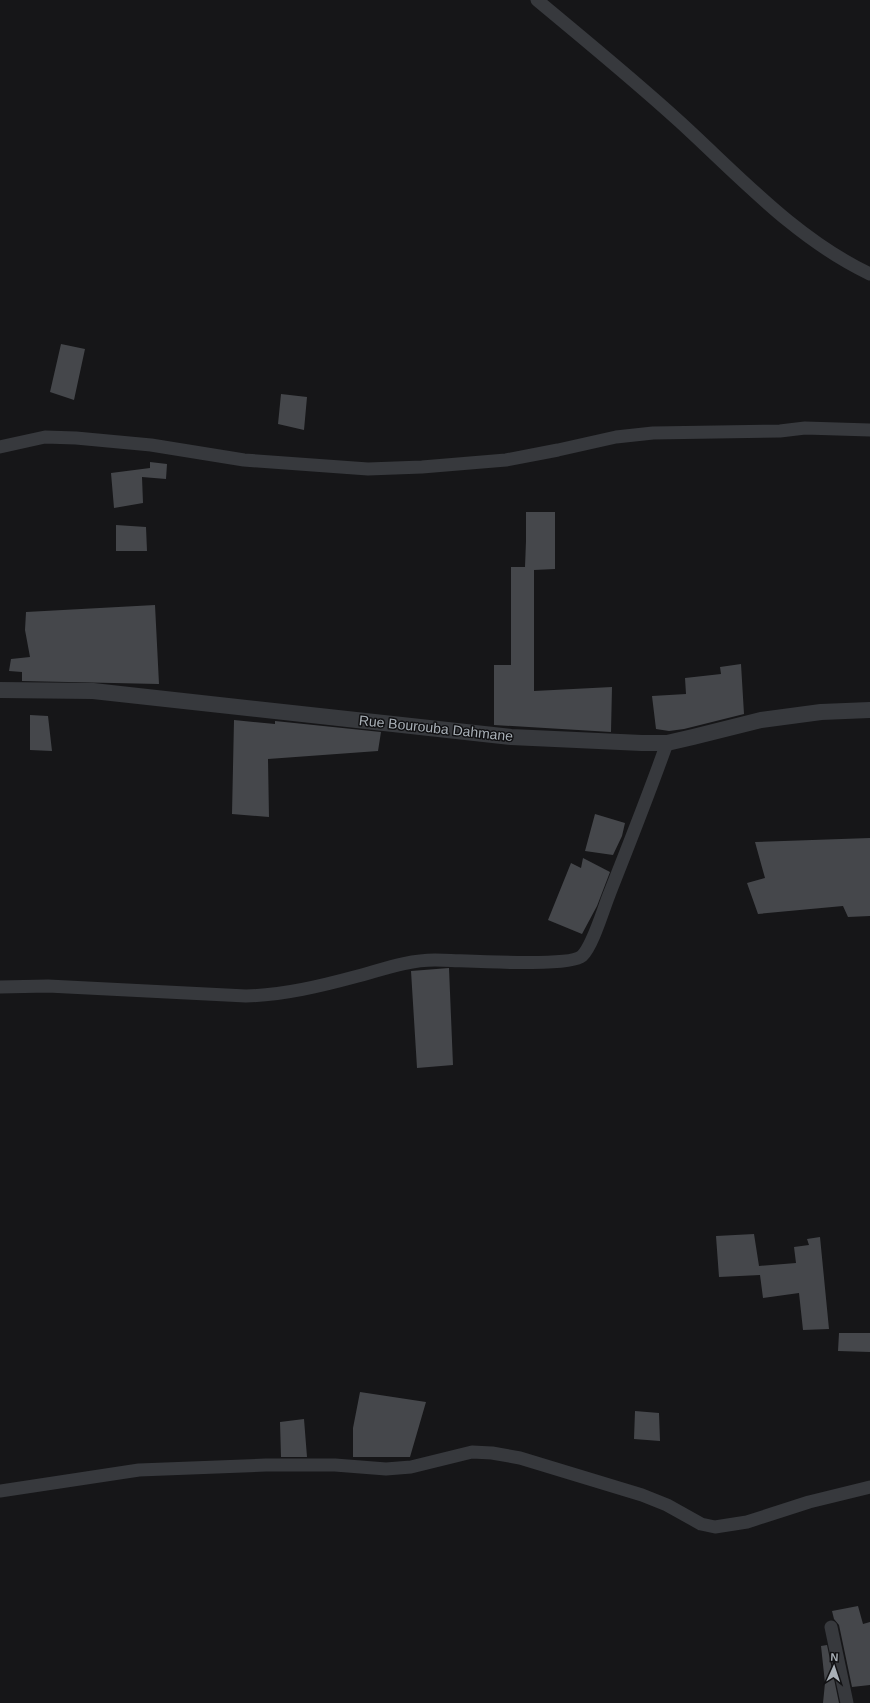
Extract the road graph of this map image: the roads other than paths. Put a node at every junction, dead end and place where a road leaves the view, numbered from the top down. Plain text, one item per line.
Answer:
1 (537, 0) edge
2 (870, 274) edge
3 (870, 430) edge
4 (0, 446) edge
5 (0, 690) edge
6 (870, 710) edge
7 (667, 743) junction
8 (0, 987) edge
9 (870, 1486) edge
10 (0, 1491) edge
11 (831, 1627) dead end
12 (847, 1703) edge

1 - 2 street
3 - 4 street
5 - 7 street, Rue Bourouba Dahmane
6 - 7 street, Rue Bourouba Dahmane
7 - 8 street
9 - 10 street
11 - 12 street

